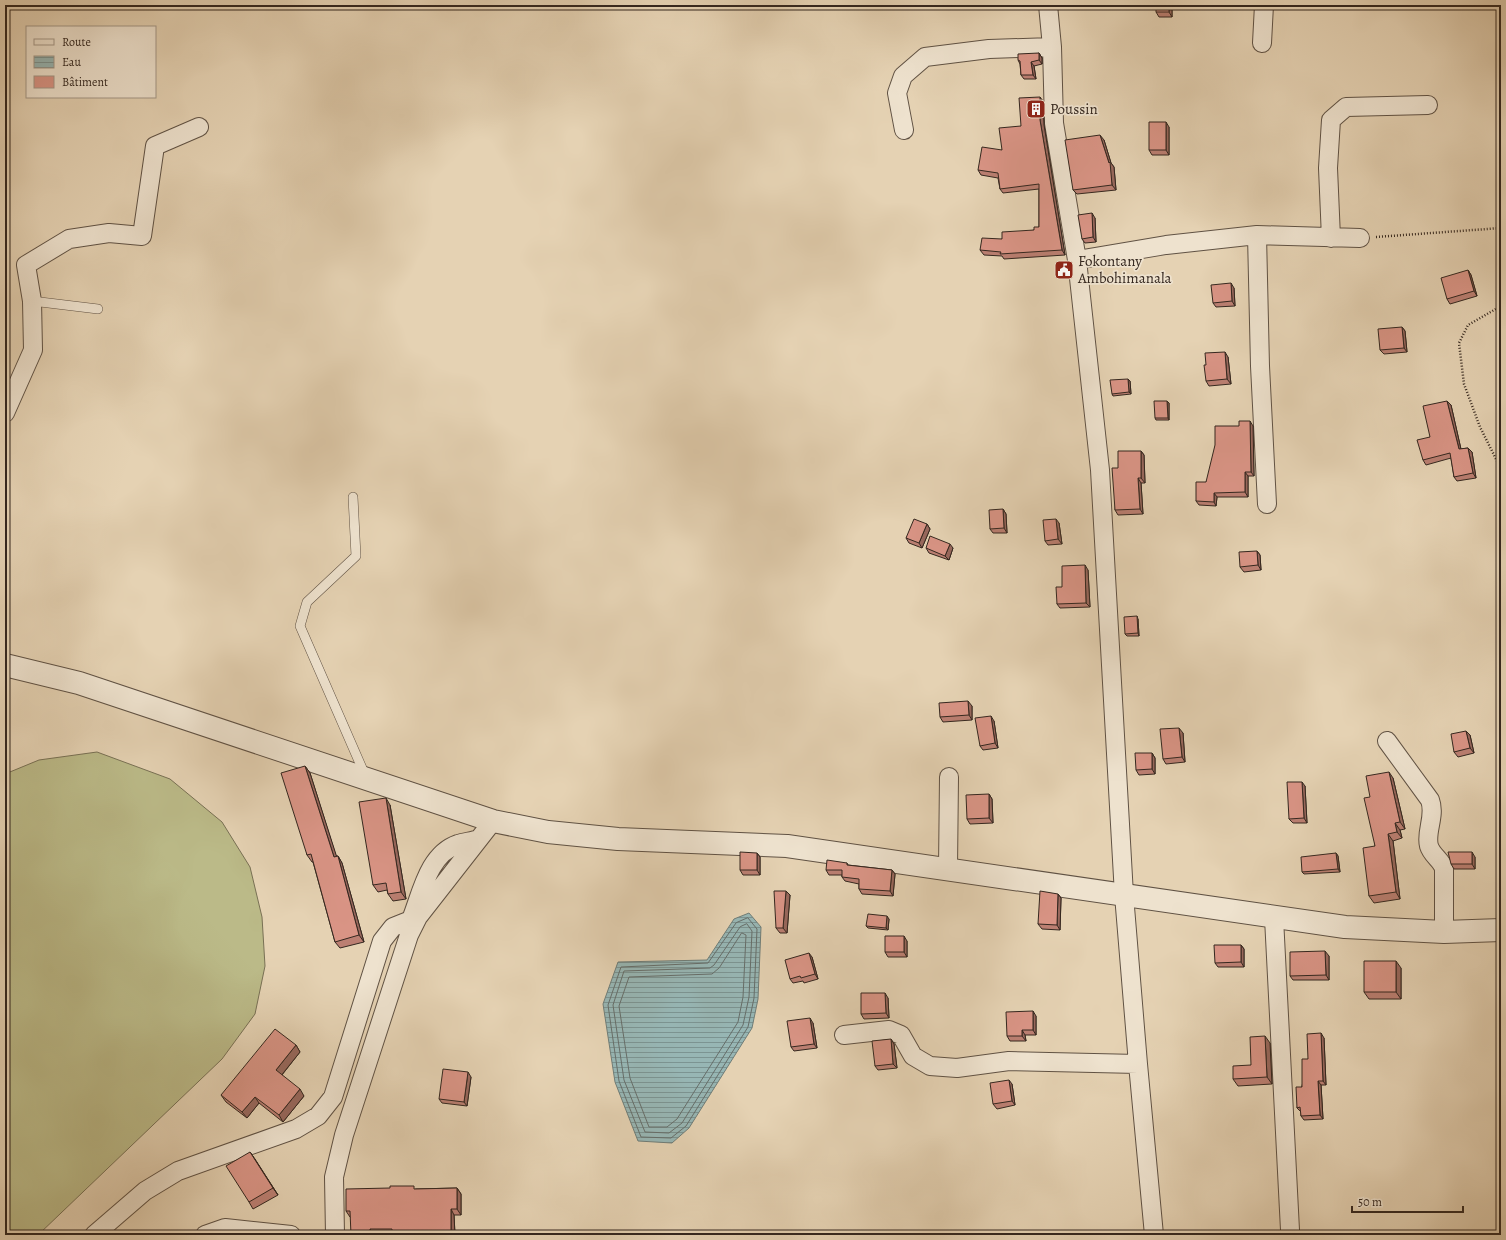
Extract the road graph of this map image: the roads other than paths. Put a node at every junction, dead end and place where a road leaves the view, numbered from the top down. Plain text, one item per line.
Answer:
1 (1048, 5) edge
2 (1264, 5) edge
3 (1262, 43) dead end
4 (1052, 47) junction
5 (1428, 106) dead end
6 (199, 127) dead end
7 (904, 130) dead end
8 (1257, 235) junction
9 (1331, 238) junction
10 (1360, 238) road end
11 (1077, 260) junction
12 (32, 301) junction
13 (98, 309) dead end
14 (5, 413) edge
15 (354, 497) dead end
16 (1267, 504) dead end
17 (5, 665) edge
18 (1387, 741) dead end
19 (949, 777) dead end
20 (367, 779) junction
21 (493, 821) junction
22 (948, 868) junction
23 (1124, 895) junction
24 (1274, 918) junction
25 (413, 924) junction
26 (1501, 930) edge
27 (1444, 932) junction
28 (844, 1035) dead end
29 (1138, 1064) junction
30 (1290, 1230) dead end
31 (94, 1235) edge
32 (205, 1235) edge
33 (291, 1235) edge
34 (335, 1235) edge
35 (1154, 1235) edge

1 - 4 street
2 - 3 street
4 - 7 street
4 - 11 street
5 - 9 street
6 - 12 street
8 - 9 street
8 - 11 street
8 - 16 street
9 - 10 street
11 - 23 street
12 - 13 lane
12 - 14 street
15 - 20 lane
17 - 20 street
18 - 27 street
19 - 22 street
20 - 21 street
21 - 22 street
21 - 25 street
22 - 23 street
23 - 24 street
23 - 29 street
24 - 27 street
24 - 30 street
25 - 31 street
25 - 34 street
26 - 27 street
28 - 29 street
29 - 35 street
32 - 33 street

